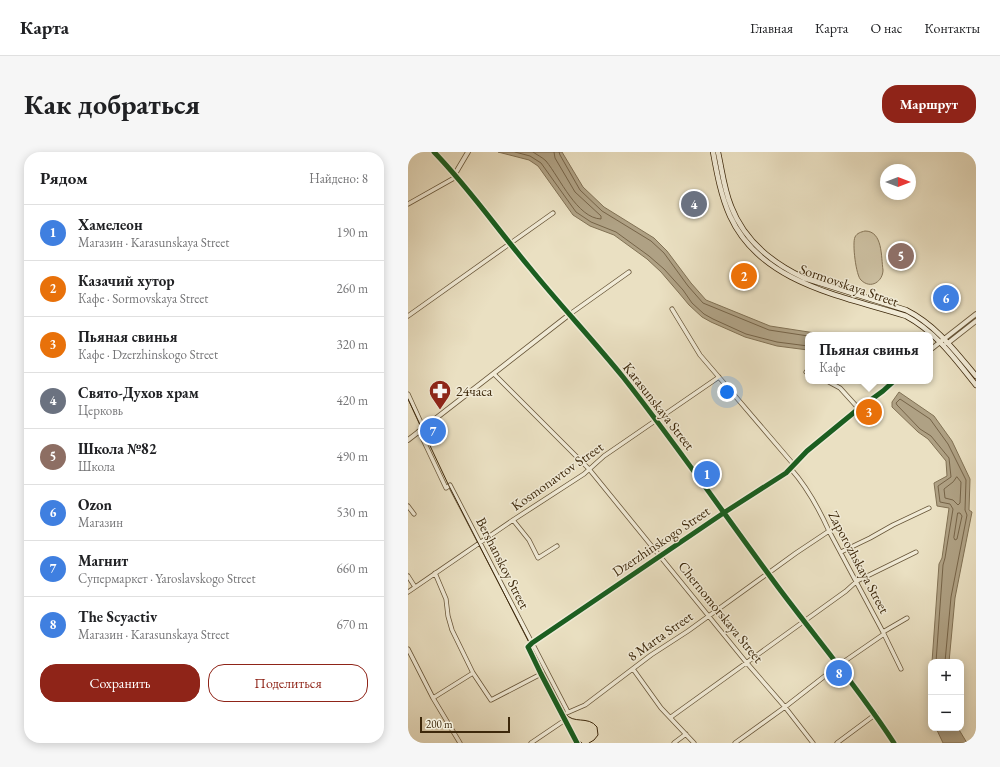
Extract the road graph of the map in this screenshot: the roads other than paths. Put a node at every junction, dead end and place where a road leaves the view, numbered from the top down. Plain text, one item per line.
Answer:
1 (434, 152) edge
2 (468, 152) edge
3 (714, 152) edge
4 (718, 152) edge
5 (456, 175) junction
6 (408, 204) edge
7 (553, 214) dead end
8 (510, 244) junction
9 (629, 272) dead end
10 (800, 279) junction
11 (672, 309) dead end
12 (570, 314) junction
13 (976, 314) edge
14 (408, 316) edge
15 (976, 321) edge
16 (929, 332) edge
17 (933, 336) edge
18 (944, 338) junction
19 (940, 343) junction
20 (948, 343) junction
21 (933, 348) edge
22 (494, 374) junction
23 (976, 376) edge
24 (719, 378) junction
25 (833, 384) edge
26 (891, 384) edge
27 (976, 385) edge
28 (408, 394) edge
29 (859, 409) junction
30 (657, 421) junction
31 (423, 427) junction
32 (419, 431) junction
33 (408, 440) edge
34 (794, 465) junction
35 (589, 469) junction
36 (791, 469) junction
37 (408, 506) edge
38 (929, 508) dead end
39 (724, 512) junction
40 (414, 514) dead end
41 (513, 520) junction
42 (829, 531) junction
43 (480, 544) junction
44 (557, 546) dead end
45 (841, 552) junction
46 (916, 552) dead end
47 (660, 556) junction
48 (435, 573) junction
49 (769, 574) junction
50 (408, 576) edge
51 (857, 581) junction
52 (415, 587) junction
53 (408, 592) edge
54 (708, 616) junction
55 (907, 618) dead end
56 (804, 620) junction
57 (884, 633) junction
58 (532, 643) junction
59 (408, 649) edge
60 (746, 662) junction
61 (839, 665) junction
62 (633, 669) junction
63 (901, 669) dead end
64 (473, 673) junction
65 (541, 674) junction
66 (433, 698) junction
67 (785, 707) junction
68 (568, 712) junction
69 (876, 714) junction
70 (562, 715) junction
71 (671, 717) junction
72 (565, 720) junction
73 (686, 734) junction
74 (460, 743) edge
75 (531, 743) edge
76 (577, 743) edge
77 (674, 743) edge
78 (694, 743) edge
79 (735, 743) edge
80 (813, 743) edge
81 (837, 743) edge
82 (894, 743) edge

1 - 5 street, Karasunskaya Street
2 - 5 street
3 - 10 main road, Sormovskaya Street
4 - 10 main road, Sormovskaya Street
5 - 6 street
5 - 8 street, Karasunskaya Street
7 - 8 street
8 - 12 street, Karasunskaya Street
8 - 14 street
9 - 12 street
10 - 16 main road, Sormovskaya Street
10 - 18 main road, Sormovskaya Street
11 - 24 street
12 - 22 street
12 - 30 street, Karasunskaya Street
13 - 18 street
15 - 20 street
17 - 19 main road, Sormovskaya Street
18 - 19 street
18 - 20 main road, Sormovskaya Street
19 - 20 street
19 - 21 street
19 - 27 main road, Sormovskaya Street
20 - 23 main road, Sormovskaya Street
22 - 31 street
22 - 35 street, Chernomorskaya Street
24 - 30 street, Kosmonavtov Street
24 - 34 street
25 - 29 street
26 - 29 street, Dzerzhinskogo Street
28 - 31 street
29 - 34 street, Dzerzhinskogo Street
30 - 35 street, Kosmonavtov Street
30 - 39 street, Karasunskaya Street
31 - 32 street
32 - 33 street
32 - 43 street, Bershanskoy Street
34 - 36 street, Dzerzhinskogo Street
35 - 41 street, Kosmonavtov Street
35 - 47 street, Chernomorskaya Street
36 - 39 street, Dzerzhinskogo Street
36 - 42 street, Zaporozhskaya Street
37 - 40 street
38 - 45 street
39 - 47 street, Dzerzhinskogo Street
39 - 49 street, Karasunskaya Street
41 - 43 street, Kosmonavtov Street
41 - 44 street
42 - 45 street, Zaporozhskaya Street
42 - 49 street, 8 Marta Street
43 - 48 street, Kosmonavtov Street
43 - 58 street, Bershanskoy Street
45 - 51 street, Zaporozhskaya Street
46 - 51 street
47 - 54 street, Chernomorskaya Street
47 - 58 street, Dzerzhinskogo Street
48 - 52 street, Kosmonavtov Street
48 - 64 street
49 - 54 street, 8 Marta Street
49 - 56 street, Karasunskaya Street
50 - 52 street
51 - 56 street
51 - 57 street, Zaporozhskaya Street
52 - 53 street, Kosmonavtov Street
54 - 60 street, Chernomorskaya Street
54 - 62 street, 8 Marta Street
55 - 57 street
56 - 60 street
56 - 61 street, Karasunskaya Street
57 - 61 street
57 - 63 street, Zaporozhskaya Street
58 - 65 street
58 - 68 street, Bershanskoy Street
59 - 66 street
60 - 67 street, Chernomorskaya Street
60 - 71 street
61 - 67 street
61 - 69 street, Karasunskaya Street
62 - 68 street, 8 Marta Street
62 - 71 street
64 - 65 street
64 - 66 street
65 - 70 street
66 - 74 street
67 - 79 street
67 - 80 street, Chernomorskaya Street
68 - 70 street, 8 Marta Street
69 - 81 street
69 - 82 street, Karasunskaya Street
70 - 72 street
71 - 73 street
72 - 75 street
72 - 76 street
73 - 77 street
73 - 78 street

